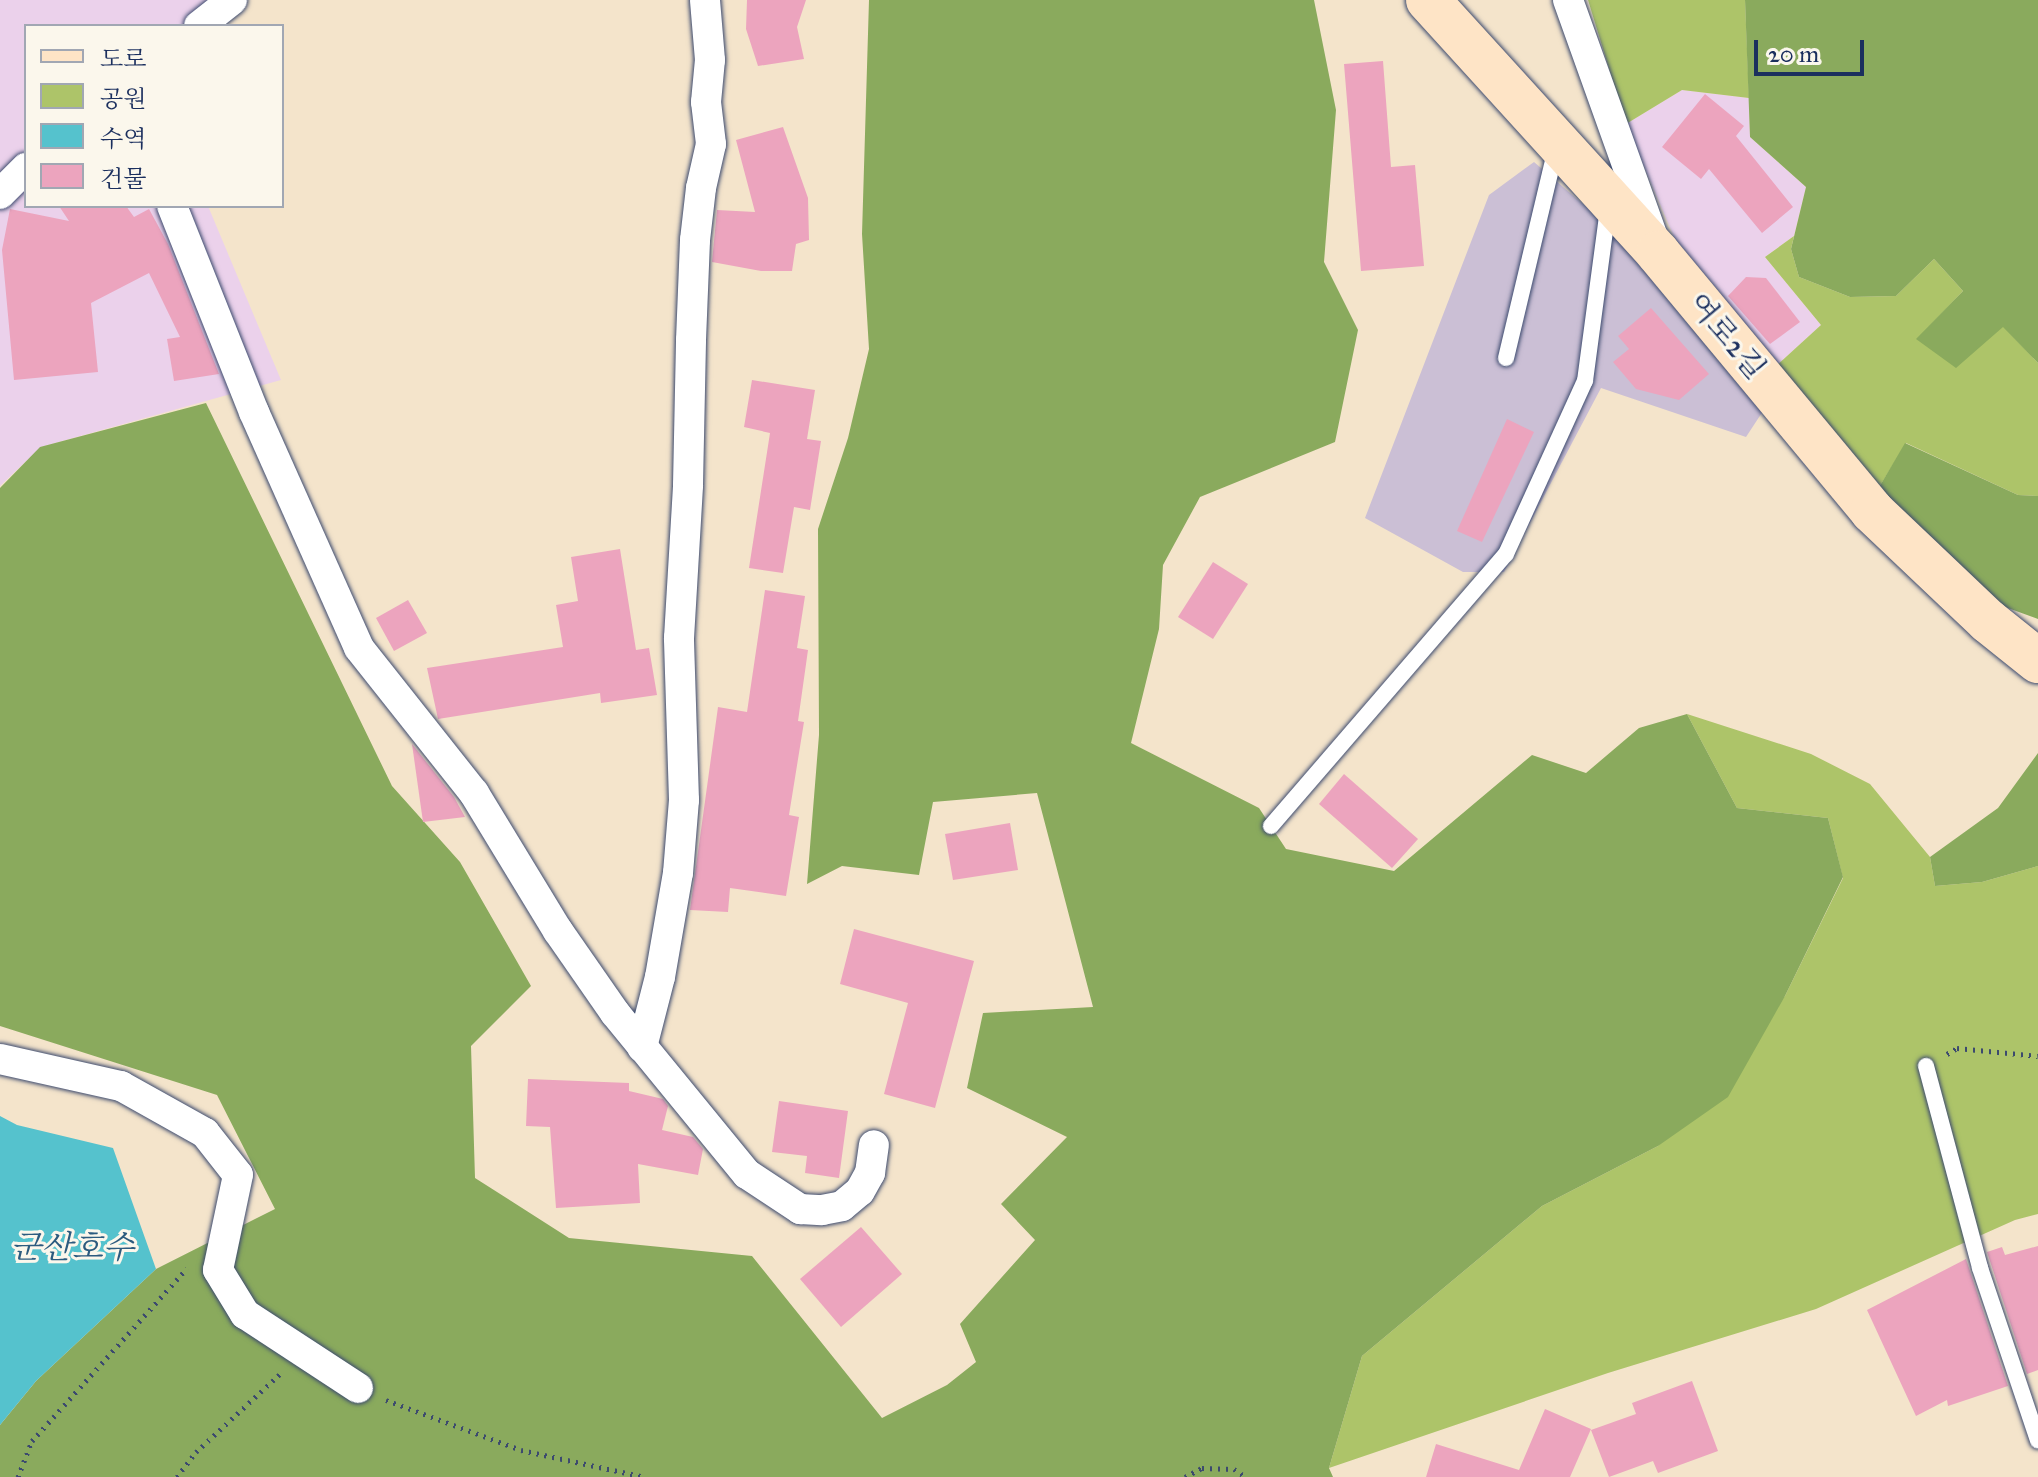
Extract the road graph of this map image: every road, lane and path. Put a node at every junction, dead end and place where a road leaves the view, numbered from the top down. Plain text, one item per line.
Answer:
1 (232, 0) edge
2 (705, 0) edge
3 (1428, 0) edge
4 (1568, 0) edge
5 (202, 24) edge
6 (1558, 142) junction
7 (24, 170) edge
8 (0, 194) edge
9 (1609, 199) junction
10 (173, 208) edge
11 (1658, 253) junction
12 (1506, 358) dead end
13 (2038, 661) edge
14 (1271, 826) dead end
15 (642, 1047) junction
16 (2038, 1056) edge
17 (0, 1059) edge
18 (1926, 1066) joint
19 (874, 1145) dead end
20 (196, 1257) dead end
21 (292, 1377) dead end
22 (358, 1388) joint
23 (2038, 1440) edge
24 (18, 1477) edge
25 (177, 1477) edge
26 (645, 1477) edge
27 (1185, 1477) edge
28 (1246, 1477) edge

1 - 5 street
2 - 15 street
3 - 6 street, 여로2길
4 - 11 street
6 - 9 street, 여로2길
6 - 12 lane
7 - 8 street
9 - 11 street, 여로2길
9 - 14 lane
10 - 15 street
11 - 13 street, 여로2길
15 - 19 street
16 - 18 path
17 - 22 street
18 - 23 lane
20 - 24 path
21 - 25 path
22 - 26 path
27 - 28 path

